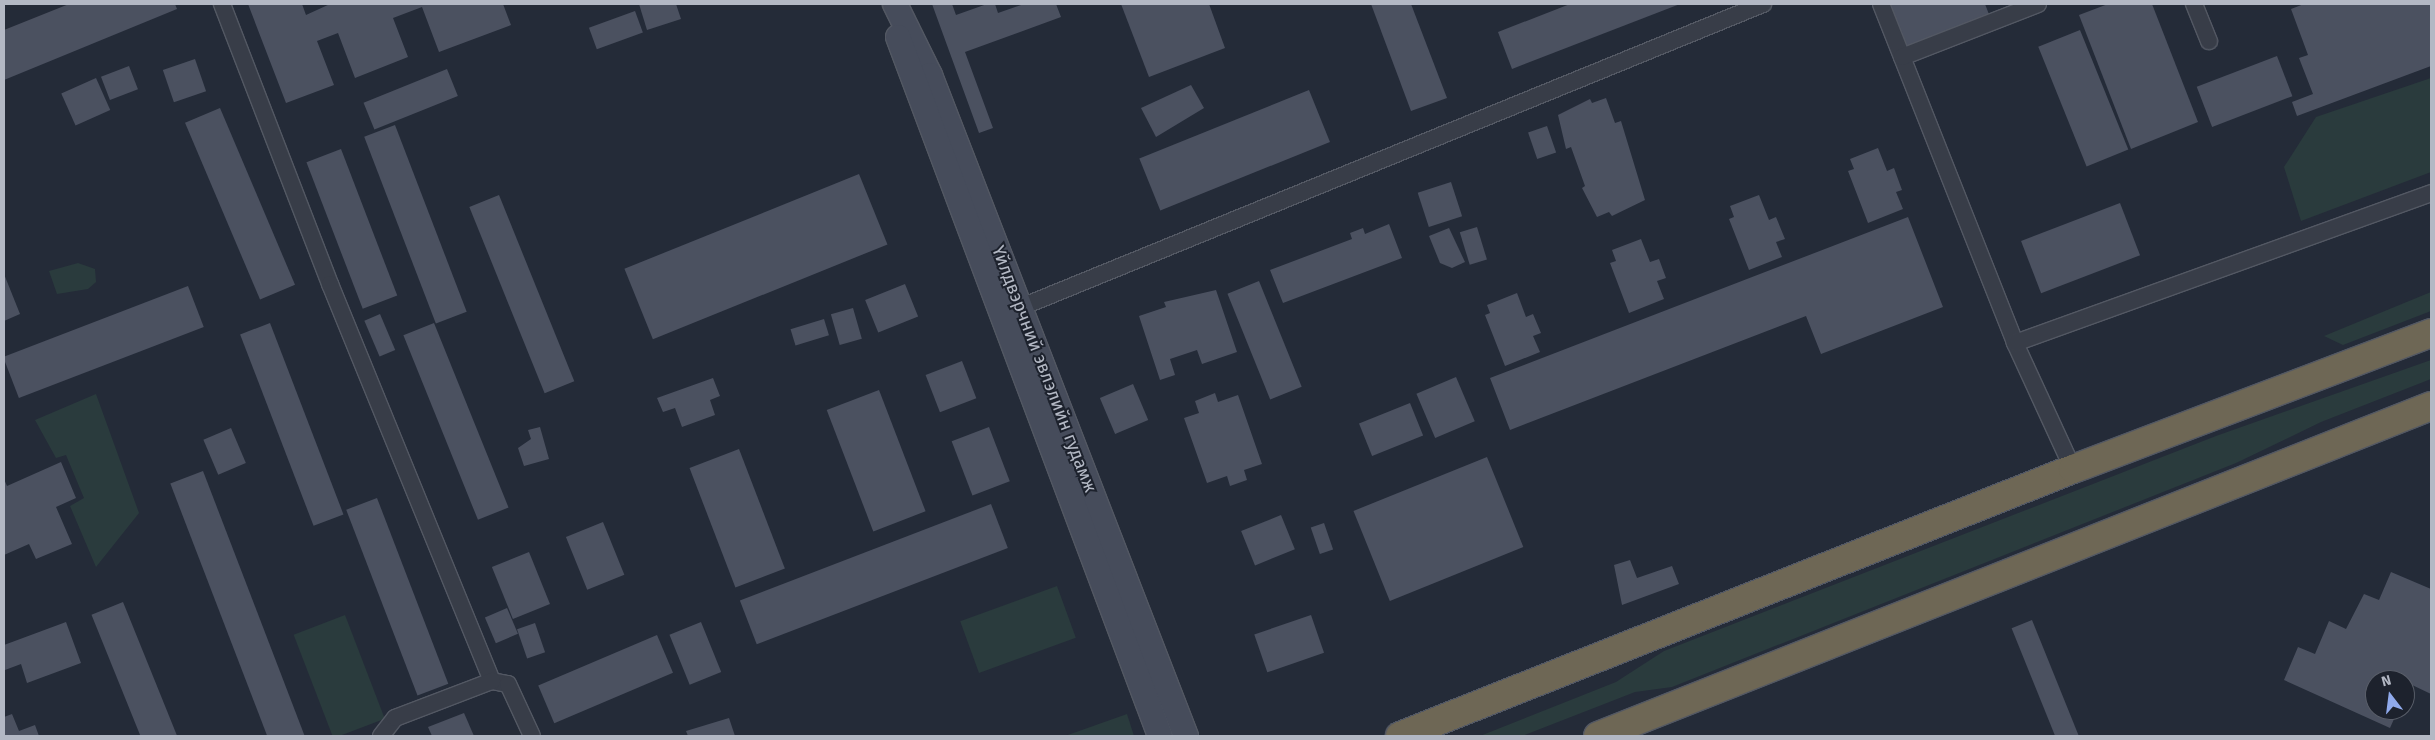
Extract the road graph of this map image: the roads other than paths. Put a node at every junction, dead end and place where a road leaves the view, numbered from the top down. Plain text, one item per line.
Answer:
1 (222, 4) edge
2 (888, 4) edge
3 (895, 4) edge
4 (1763, 4) edge
5 (1881, 4) edge
6 (2038, 4) edge
7 (2194, 4) edge
8 (2209, 42) dead end
9 (1902, 57) junction
10 (2431, 193) edge
11 (1019, 308) junction
12 (2431, 332) edge
13 (2015, 342) junction
14 (2431, 406) edge
15 (2073, 469) junction
16 (492, 681) junction
17 (1472, 708) junction
18 (381, 736) edge
19 (532, 736) edge
20 (1160, 736) edge
21 (1186, 736) edge
22 (1400, 736) edge
23 (1456, 736) edge
24 (1598, 736) edge

1 - 16 street
2 - 20 main road, Үйлдвэрчний эвлэлийн гудамж
3 - 11 main road, Үйлдвэрчний эвлэлийн гудамж
4 - 11 street
5 - 9 street
6 - 9 street
7 - 8 street
9 - 13 street
10 - 13 street
11 - 21 main road, Үйлдвэрчний эвлэлийн гудамж
12 - 15 highway
13 - 15 street
14 - 24 highway
15 - 17 highway
16 - 18 street
16 - 19 street
17 - 22 highway
17 - 23 highway

